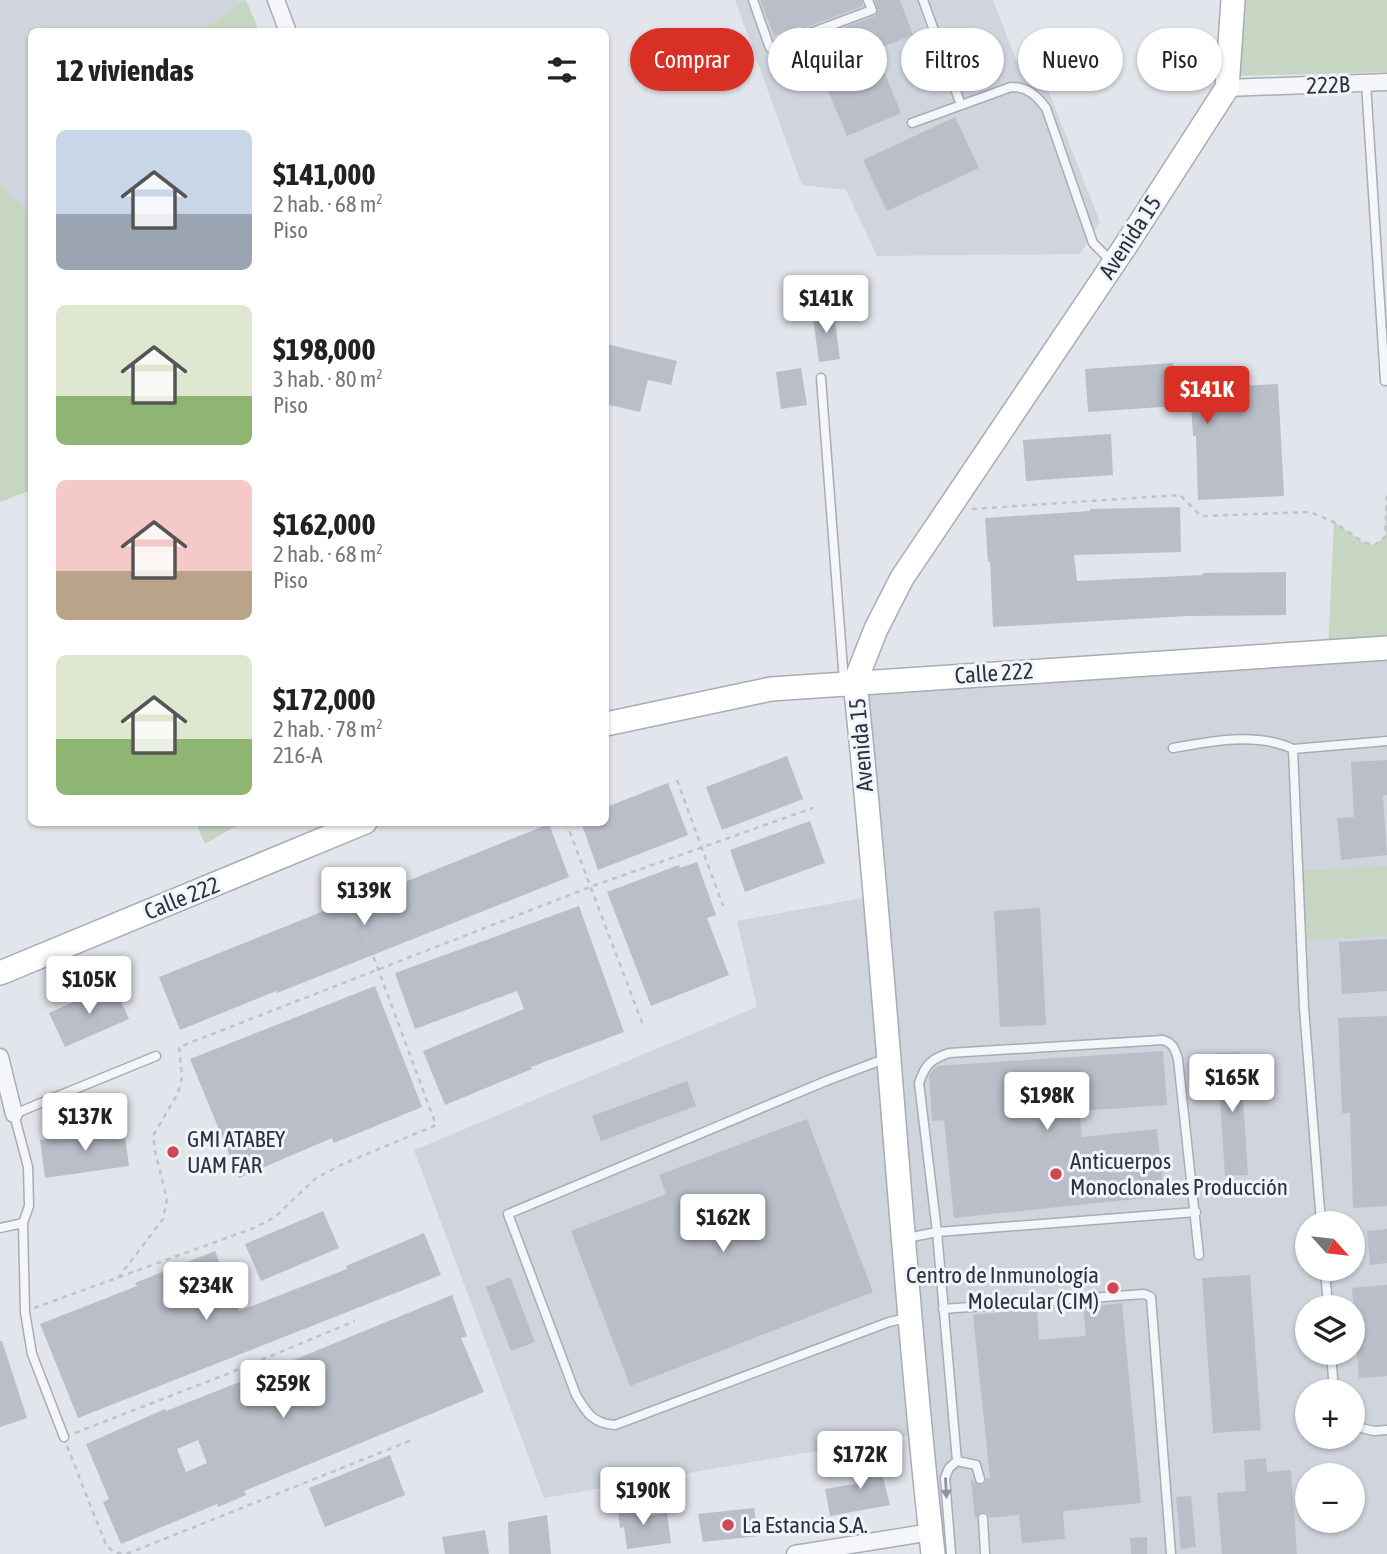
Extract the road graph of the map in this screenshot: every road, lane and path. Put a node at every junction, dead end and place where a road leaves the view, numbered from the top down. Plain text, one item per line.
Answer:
1 (276, 0) edge
2 (753, 0) edge
3 (868, 0) edge
4 (923, 0) edge
5 (1233, 0) edge
6 (286, 28) edge
7 (1387, 82) edge
8 (1366, 83) junction
9 (1227, 88) junction
10 (961, 105) junction
11 (912, 123) dead end
12 (1114, 263) junction
13 (821, 378) dead end
14 (1385, 381) dead end
15 (1387, 494) edge
16 (954, 500) junction
17 (1387, 648) edge
18 (849, 682) junction
19 (609, 723) edge
20 (1387, 741) edge
21 (1173, 748) dead end
22 (1293, 749) junction
23 (677, 780) dead end
24 (813, 808) dead end
25 (355, 826) edge
26 (567, 826) edge
27 (702, 847) junction
28 (590, 887) junction
29 (352, 899) dead end
30 (723, 905) dead end
31 (378, 969) junction
32 (0, 972) edge
33 (644, 1028) dead end
34 (156, 1056) dead end
35 (0, 1057) edge
36 (890, 1057) junction
37 (14, 1114) junction
38 (1320, 1211) edge
39 (1196, 1212) junction
40 (23, 1223) junction
41 (0, 1228) edge
42 (937, 1232) junction
43 (904, 1239) junction
44 (1199, 1255) dead end
45 (118, 1278) junction
46 (943, 1309) junction
47 (25, 1312) junction
48 (910, 1317) junction
49 (355, 1321) dead end
50 (1365, 1429) edge
51 (1387, 1430) edge
52 (64, 1437) junction
53 (412, 1440) dead end
54 (957, 1461) junction
55 (980, 1479) dead end
56 (983, 1518) dead end
57 (932, 1543) edge
58 (794, 1554) edge
59 (951, 1554) edge
60 (985, 1554) edge
61 (1171, 1554) edge

1 - 6 street
2 - 3 lane
4 - 10 lane
5 - 9 street, Avenida 15
7 - 8 street, 222B
8 - 9 street, 222B
8 - 14 lane
9 - 12 street, Avenida 15
10 - 11 lane
10 - 12 lane
12 - 16 street, Avenida 15
13 - 18 lane
15 - 16 path
16 - 18 street, Avenida 15
17 - 18 street, Calle 222
18 - 19 street, Calle 222
18 - 36 street, Avenida 15
20 - 22 lane
21 - 22 lane
22 - 38 lane
23 - 27 path
24 - 27 path
25 - 32 street, Calle 222
26 - 28 path
27 - 28 path
27 - 30 path
28 - 31 path
28 - 33 path
29 - 31 path
31 - 45 path
31 - 45 path
34 - 37 lane
35 - 37 street
36 - 43 street, Avenida 15
36 - 48 lane
37 - 40 lane
39 - 42 lane
39 - 42 lane
39 - 44 lane
40 - 41 lane
40 - 47 lane
42 - 43 lane
42 - 46 lane
43 - 48 street, Avenida 15
45 - 47 path
46 - 54 lane
46 - 61 lane
47 - 52 lane
48 - 57 street, Avenida 15
49 - 52 path
50 - 51 lane
52 - 53 path
54 - 55 lane
54 -> 59 lane
56 - 60 lane
57 - 58 street

